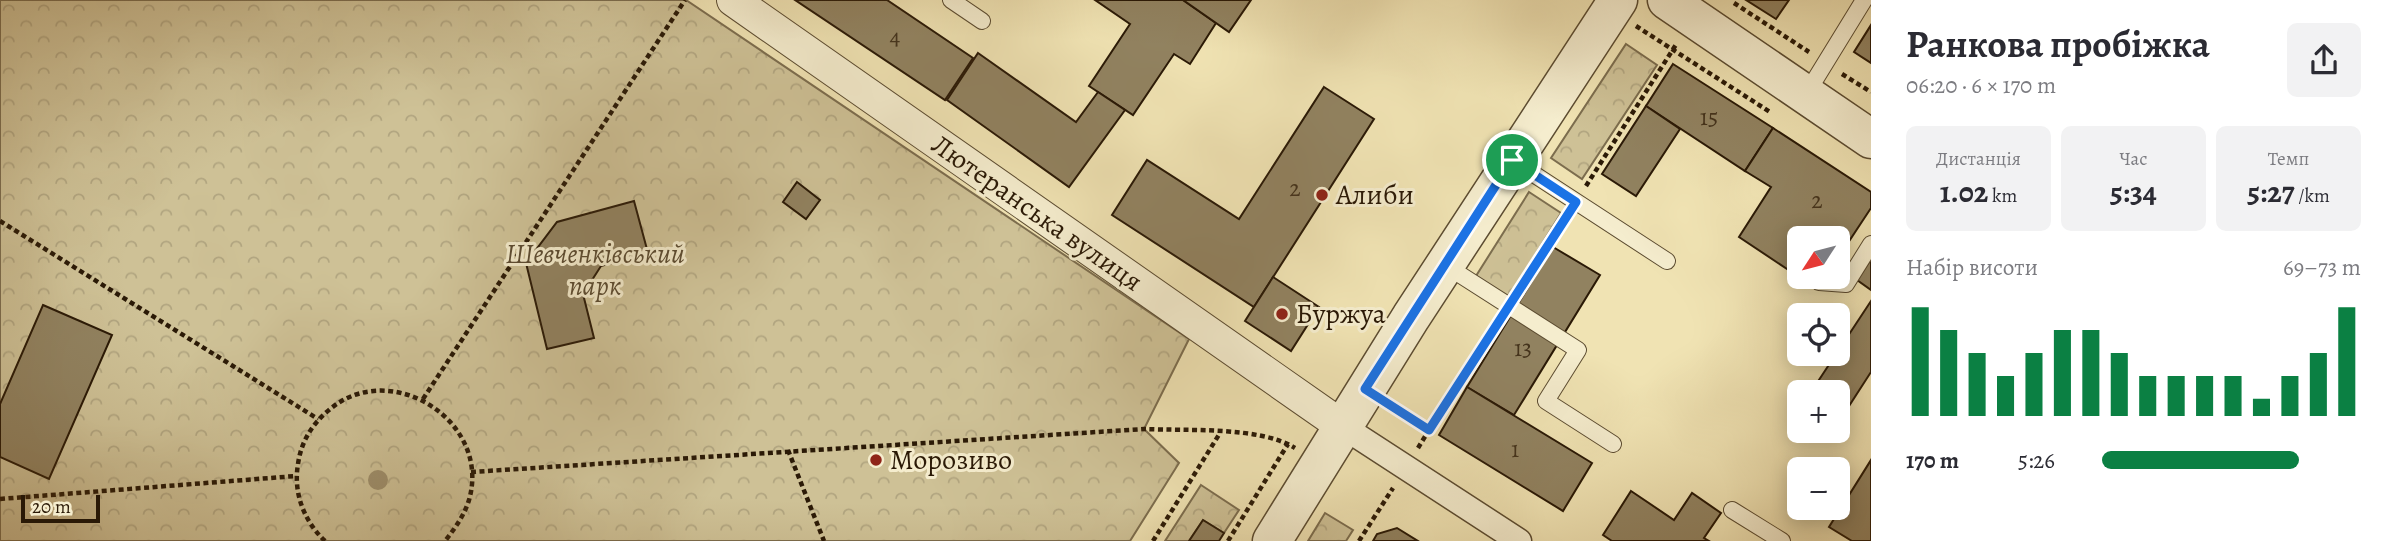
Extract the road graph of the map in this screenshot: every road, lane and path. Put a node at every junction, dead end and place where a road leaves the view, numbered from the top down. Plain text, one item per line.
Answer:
1 (685, 0) edge
2 (733, 0) edge
3 (951, 0) edge
4 (1667, 0) edge
5 (1729, 0) edge
6 (1864, 0) edge
7 (1615, 5) edge
8 (982, 21) dead end
9 (1825, 62) junction
10 (1871, 92) edge
11 (1805, 96) junction
12 (1871, 139) edge
13 (1512, 160) junction
14 (1576, 202) junction
15 (0, 221) edge
16 (1871, 244) edge
17 (1667, 261) dead end
18 (1445, 265) junction
19 (1850, 278) edge
20 (1508, 305) junction
21 (1365, 389) junction
22 (423, 399) junction
23 (318, 419) junction
24 (1342, 426) junction
25 (1220, 433) junction
26 (1613, 444) dead end
27 (788, 450) junction
28 (1304, 454) junction
29 (471, 472) junction
30 (296, 476) junction
31 (0, 499) edge
32 (1732, 510) dead end
33 (325, 541) edge
34 (445, 541) edge
35 (824, 541) edge
36 (1153, 541) edge
37 (1228, 541) edge
38 (1272, 541) edge
39 (1518, 541) edge
40 (1782, 541) edge

1 - 22 path
2 - 24 street, Лютеранська вулиця
3 - 8 lane
4 - 11 street
5 - 9 path
6 - 9 lane
7 - 13 street
7 - 14 path
9 - 10 path
9 - 11 lane
11 - 12 street
13 - 14 lane
13 - 18 street
14 - 17 lane
14 - 20 path
15 - 23 path
16 - 19 lane
18 - 20 lane
18 - 21 street
20 - 21 path
20 - 26 lane
21 - 24 street
22 - 23 path
22 - 29 path
23 - 30 path
24 - 28 street
24 - 39 street
25 - 27 path
25 - 28 path
25 - 36 path
27 - 29 path
27 - 35 path
28 - 37 path
28 - 38 street
29 - 34 path
30 - 31 path
30 - 33 path
32 - 40 lane

